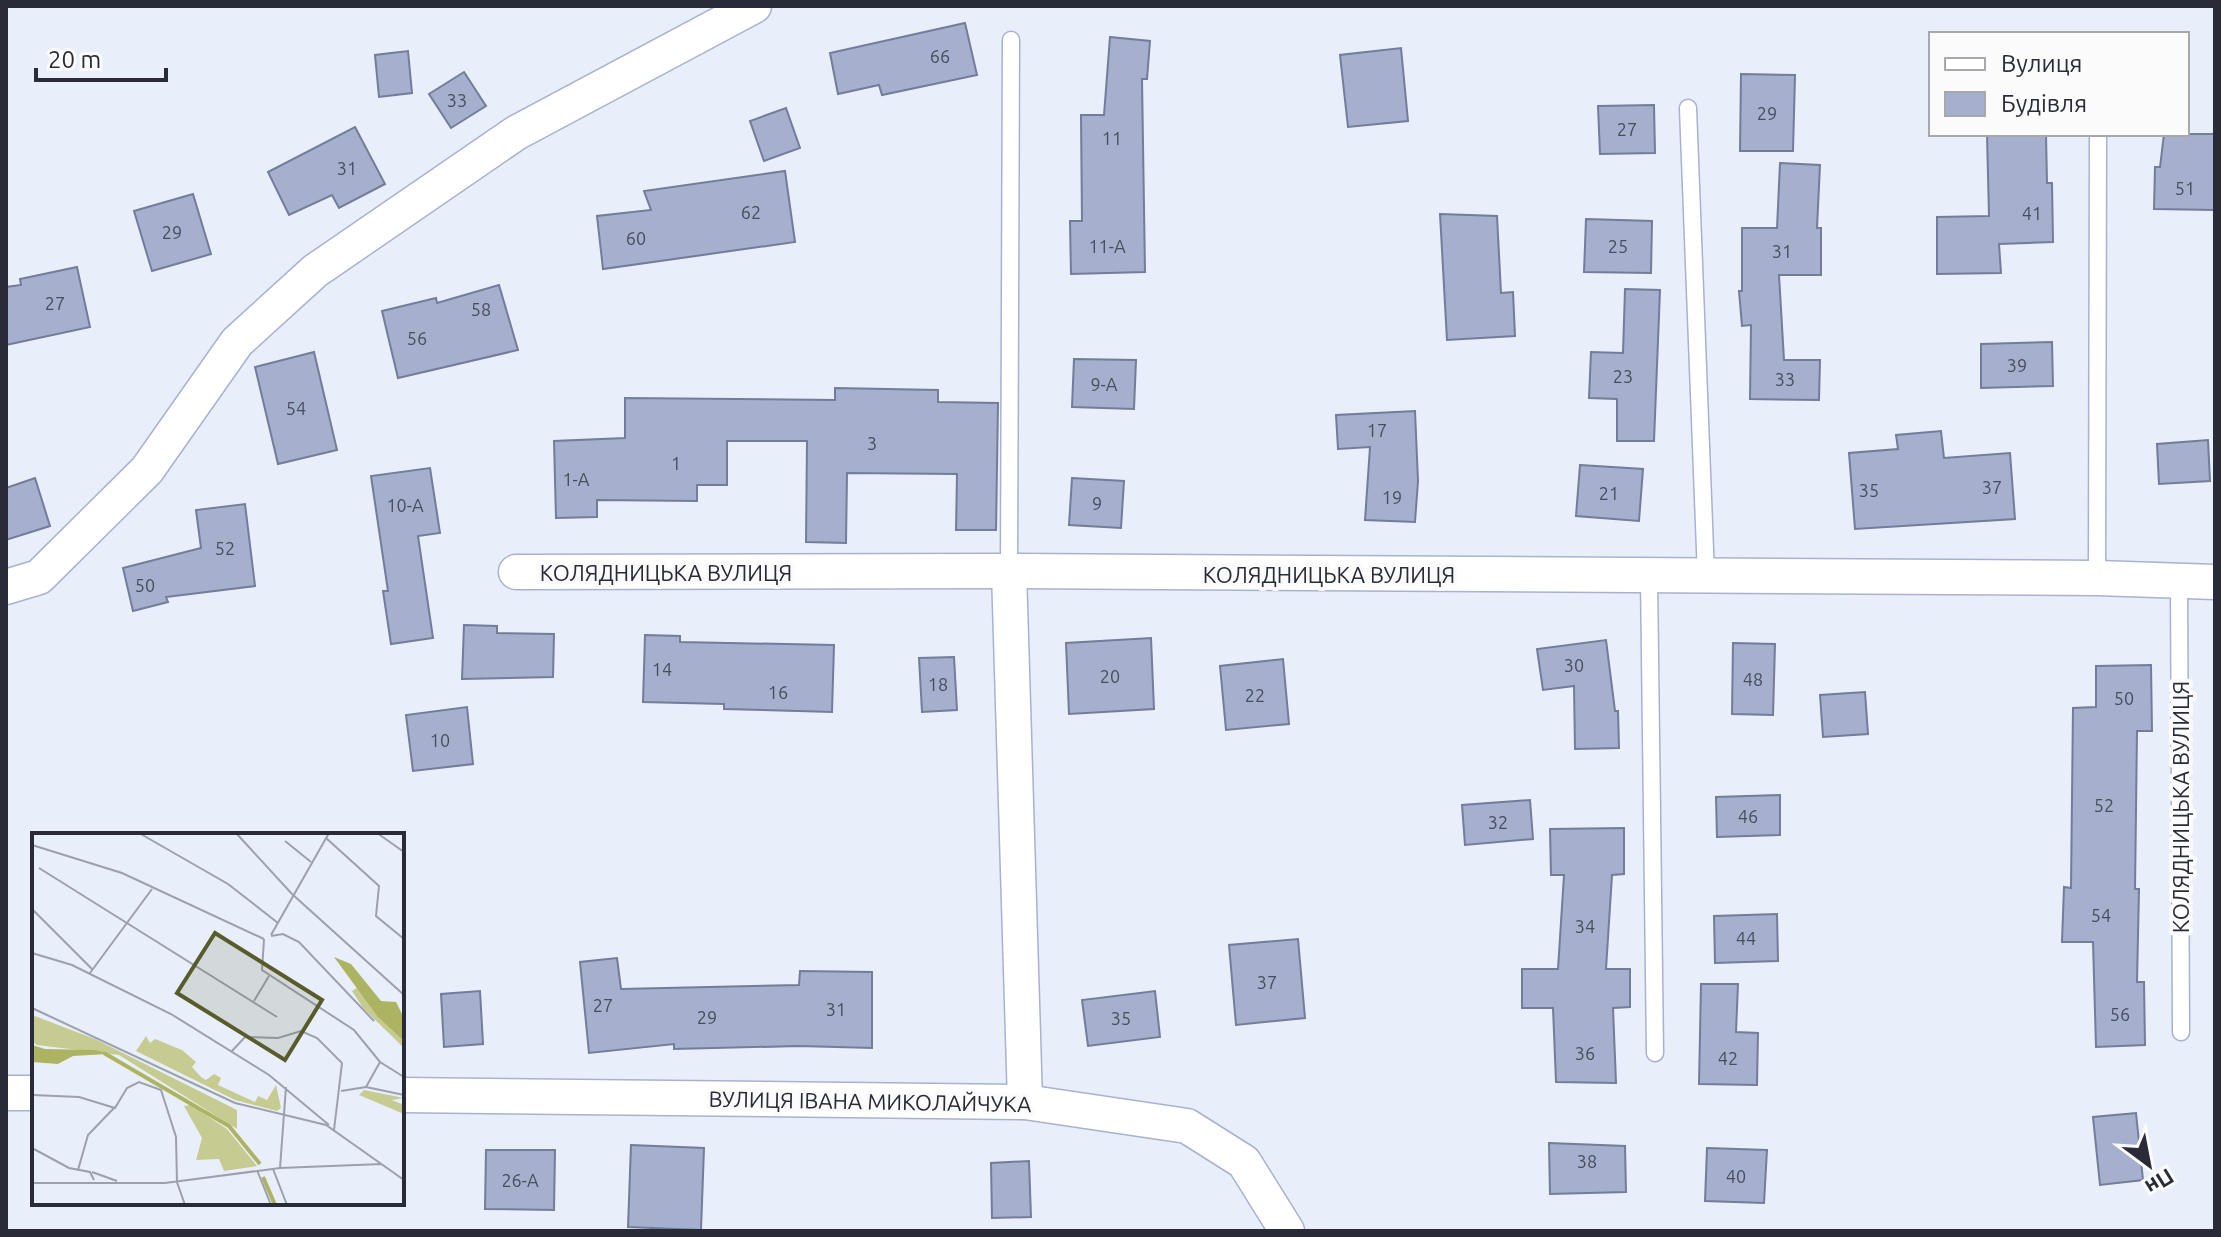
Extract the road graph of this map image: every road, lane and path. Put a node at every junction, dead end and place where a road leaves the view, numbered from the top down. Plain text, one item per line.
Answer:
1 (754, 6) edge
2 (1011, 40) dead end
3 (1688, 108) dead end
4 (2098, 136) edge
5 (1009, 571) junction
6 (516, 572) dead end
7 (1649, 576) junction
8 (1706, 576) junction
9 (2097, 578) junction
10 (2179, 582) junction
11 (2215, 582) edge
12 (6, 587) edge
13 (2181, 1032) dead end
14 (1655, 1053) dead end
15 (6, 1093) edge
16 (32, 1093) edge
17 (404, 1095) edge
18 (1025, 1102) junction
19 (1287, 1231) edge

1 - 12 street
2 - 5 lane
3 - 8 lane
4 - 9 lane
5 - 6 street, КОЛЯДНИЦЬКА ВУЛИЦЯ
5 - 7 street, КОЛЯДНИЦЬКА ВУЛИЦЯ
5 - 18 street
7 - 8 street, КОЛЯДНИЦЬКА ВУЛИЦЯ
7 - 14 lane
8 - 9 street, КОЛЯДНИЦЬКА ВУЛИЦЯ
9 - 10 street, КОЛЯДНИЦЬКА ВУЛИЦЯ
10 - 11 street, КОЛЯДНИЦЬКА ВУЛИЦЯ
10 - 13 lane, КОЛЯДНИЦЬКА ВУЛИЦЯ
15 - 16 street
17 - 18 street, ВУЛИЦЯ ІВАНА МИКОЛАЙЧУКА
18 - 19 street, ВУЛИЦЯ ІВАНА МИКОЛАЙЧУКА

